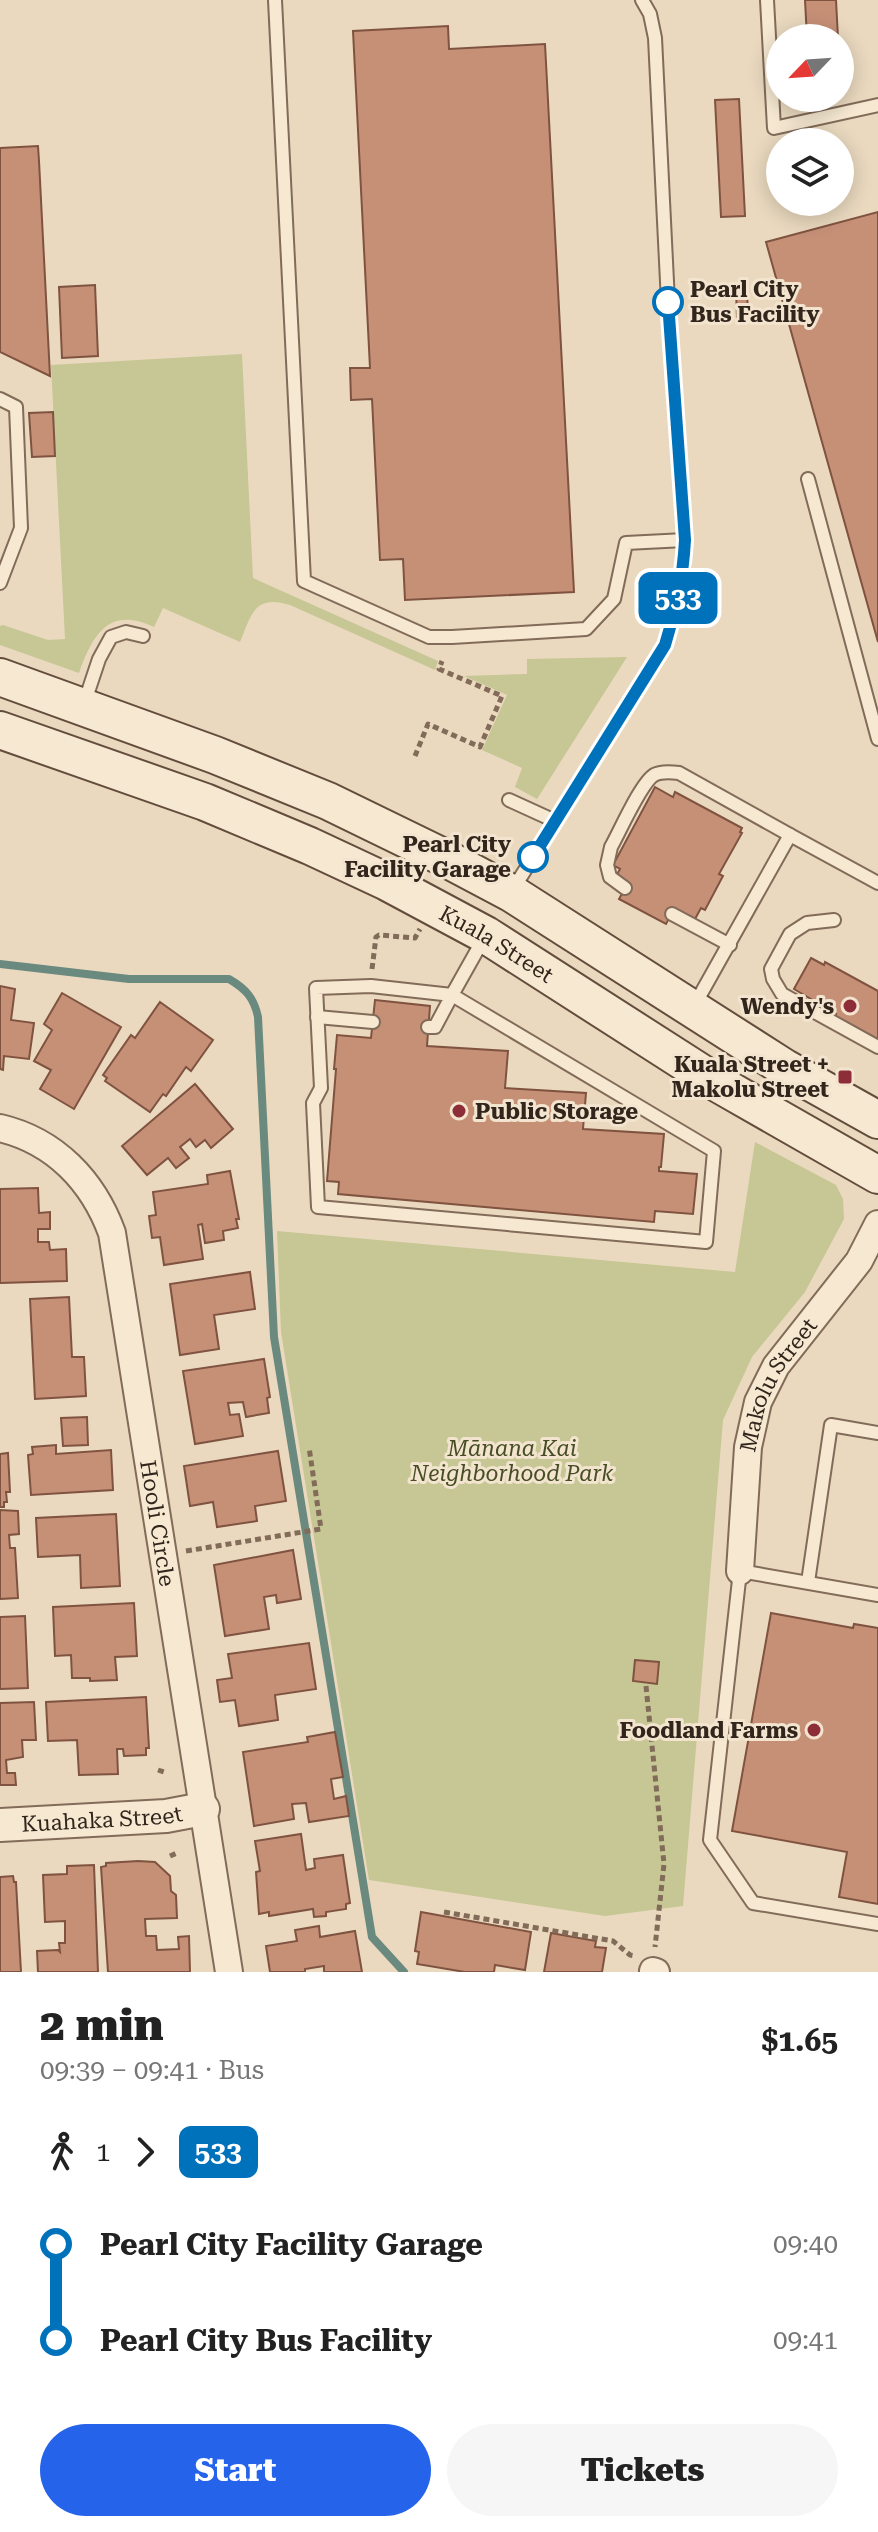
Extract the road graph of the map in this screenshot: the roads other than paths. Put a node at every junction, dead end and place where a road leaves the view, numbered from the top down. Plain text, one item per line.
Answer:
1 (275, 0) edge
2 (642, 0) edge
3 (767, 0) edge
4 (878, 105) edge
5 (0, 399) edge
6 (808, 479) dead end
7 (685, 540) junction
8 (0, 583) edge
9 (143, 636) dead end
10 (0, 677) edge
11 (82, 707) junction
12 (0, 730) edge
13 (878, 739) edge
14 (509, 800) dead end
15 (555, 821) junction
16 (790, 835) junction
17 (878, 883) edge
18 (625, 888) dead end
19 (511, 893) junction
20 (672, 914) dead end
21 (834, 920) dead end
22 (486, 935) junction
23 (730, 945) junction
24 (452, 995) junction
25 (692, 1010) junction
26 (317, 1017) junction
27 (373, 1022) dead end
28 (428, 1027) dead end
29 (878, 1047) edge
30 (878, 1120) edge
31 (0, 1128) edge
32 (878, 1175) edge
33 (878, 1224) edge
34 (878, 1430) edge
35 (740, 1571) junction
36 (808, 1582) junction
37 (878, 1595) edge
38 (203, 1809) junction
39 (0, 1825) edge
40 (878, 1924) edge
41 (229, 1972) edge

1 - 7 lane
2 - 7 lane
3 - 4 lane
5 - 8 lane
6 - 13 lane
7 - 15 lane
9 - 11 lane
10 - 11 main road
11 - 19 main road
12 - 22 main road, Kuala Street
14 - 15 lane
15 - 19 lane
16 - 17 lane
16 - 18 lane
16 - 23 lane
19 - 22 main road
19 - 25 main road
20 - 23 lane
21 - 29 lane
22 - 24 lane
22 - 32 main road, Kuala Street
23 - 25 lane
24 - 26 lane
24 - 26 lane
24 - 28 lane
25 - 30 main road
26 - 27 lane
31 - 38 street, Hooli Circle
33 - 35 street, Makolu Street
34 - 36 lane
35 - 36 lane
35 - 40 lane
36 - 37 lane
38 - 39 street, Kuahaka Street
38 - 41 street, Hooli Circle

